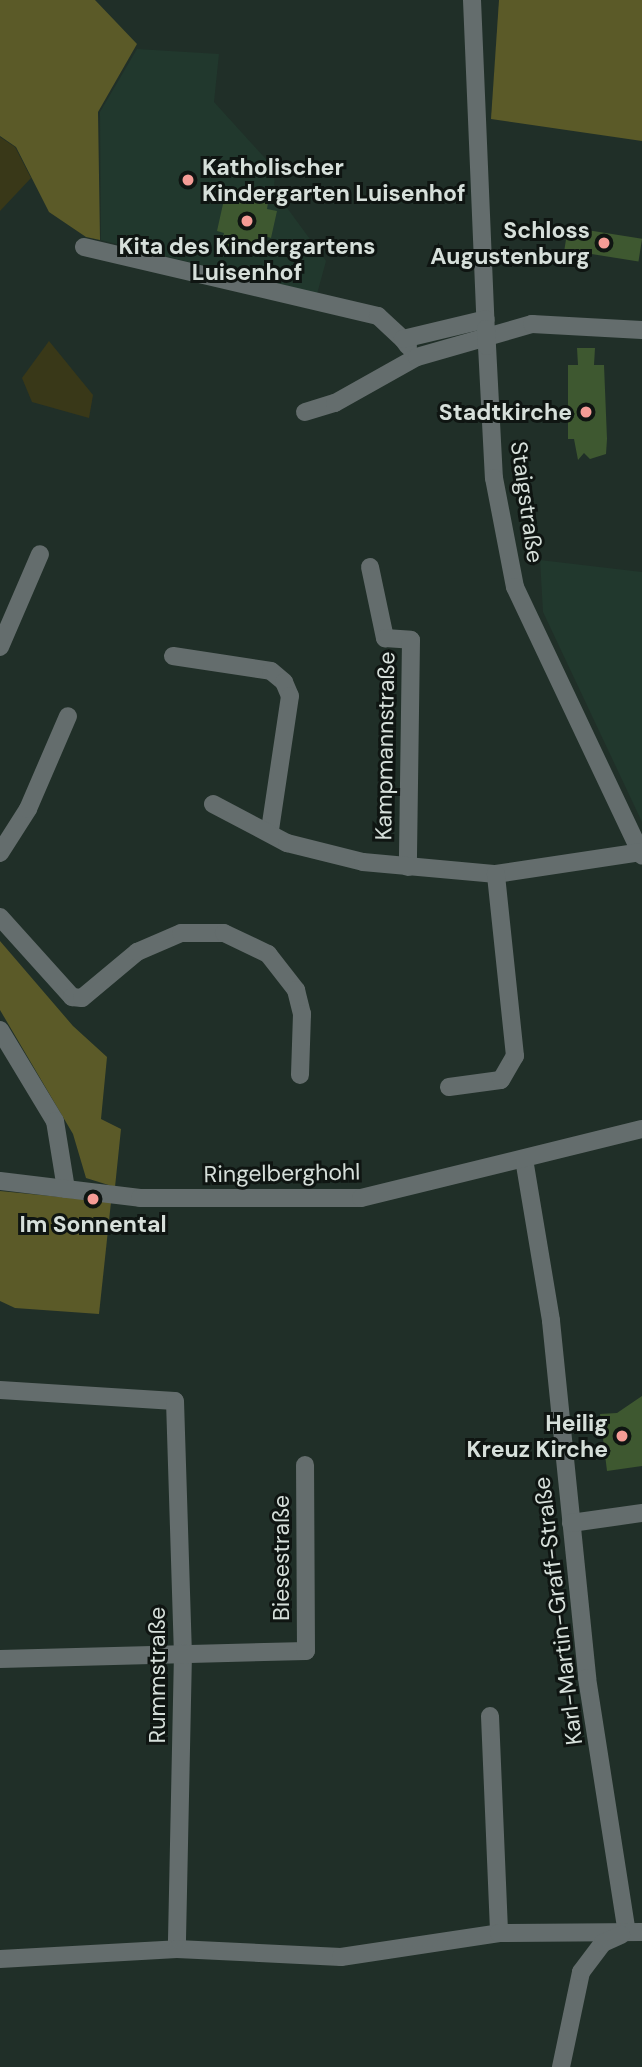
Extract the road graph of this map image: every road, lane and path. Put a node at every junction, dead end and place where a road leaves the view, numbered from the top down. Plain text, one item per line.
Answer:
1 (472, 0) edge
2 (84, 247) dead end
3 (642, 330) edge
4 (486, 331) junction
5 (402, 339) junction
6 (417, 357) junction
7 (305, 412) dead end
8 (40, 554) dead end
9 (370, 567) dead end
10 (0, 647) edge
11 (173, 656) dead end
12 (68, 716) dead end
13 (213, 804) dead end
14 (270, 830) junction
15 (0, 853) edge
16 (642, 853) edge
17 (408, 867) junction
18 (496, 874) junction
19 (0, 917) edge
20 (0, 1030) edge
21 (300, 1075) dead end
22 (449, 1087) dead end
23 (642, 1129) edge
24 (524, 1159) junction
25 (0, 1181) edge
26 (66, 1189) junction
27 (0, 1390) edge
28 (304, 1465) dead end
29 (642, 1513) edge
30 (571, 1523) junction
31 (183, 1653) junction
32 (0, 1659) edge
33 (490, 1716) dead end
34 (635, 1932) edge
35 (499, 1933) junction
36 (177, 1949) junction
37 (0, 1959) edge
38 (568, 2065) edge

1 - 4 street, Staigstraße
2 - 5 street
3 - 6 street
4 - 5 street
4 - 16 street, Staigstraße
5 - 6 street
6 - 7 street
8 - 10 street
9 - 17 street, Kampmannstraße
11 - 14 street
12 - 15 street
13 - 14 street, Kampmannstraße
14 - 17 street, Kampmannstraße
16 - 18 street, Kampmannstraße
17 - 18 street, Kampmannstraße
18 - 22 street
19 - 21 street
20 - 26 street
23 - 24 street, Ringelberghohl
24 - 26 street, Ringelberghohl
24 - 30 street, Karl-Martin-Graff-Straße
25 - 26 street, Ringelberghohl
27 - 31 street, Rummstraße
28 - 31 street, Biesestraße
29 - 30 street
30 - 34 street, Karl-Martin-Graff-Straße
31 - 32 street
31 - 36 street, Rummstraße
33 - 35 street
34 - 35 street
34 - 38 street
35 - 36 street
36 - 37 street

